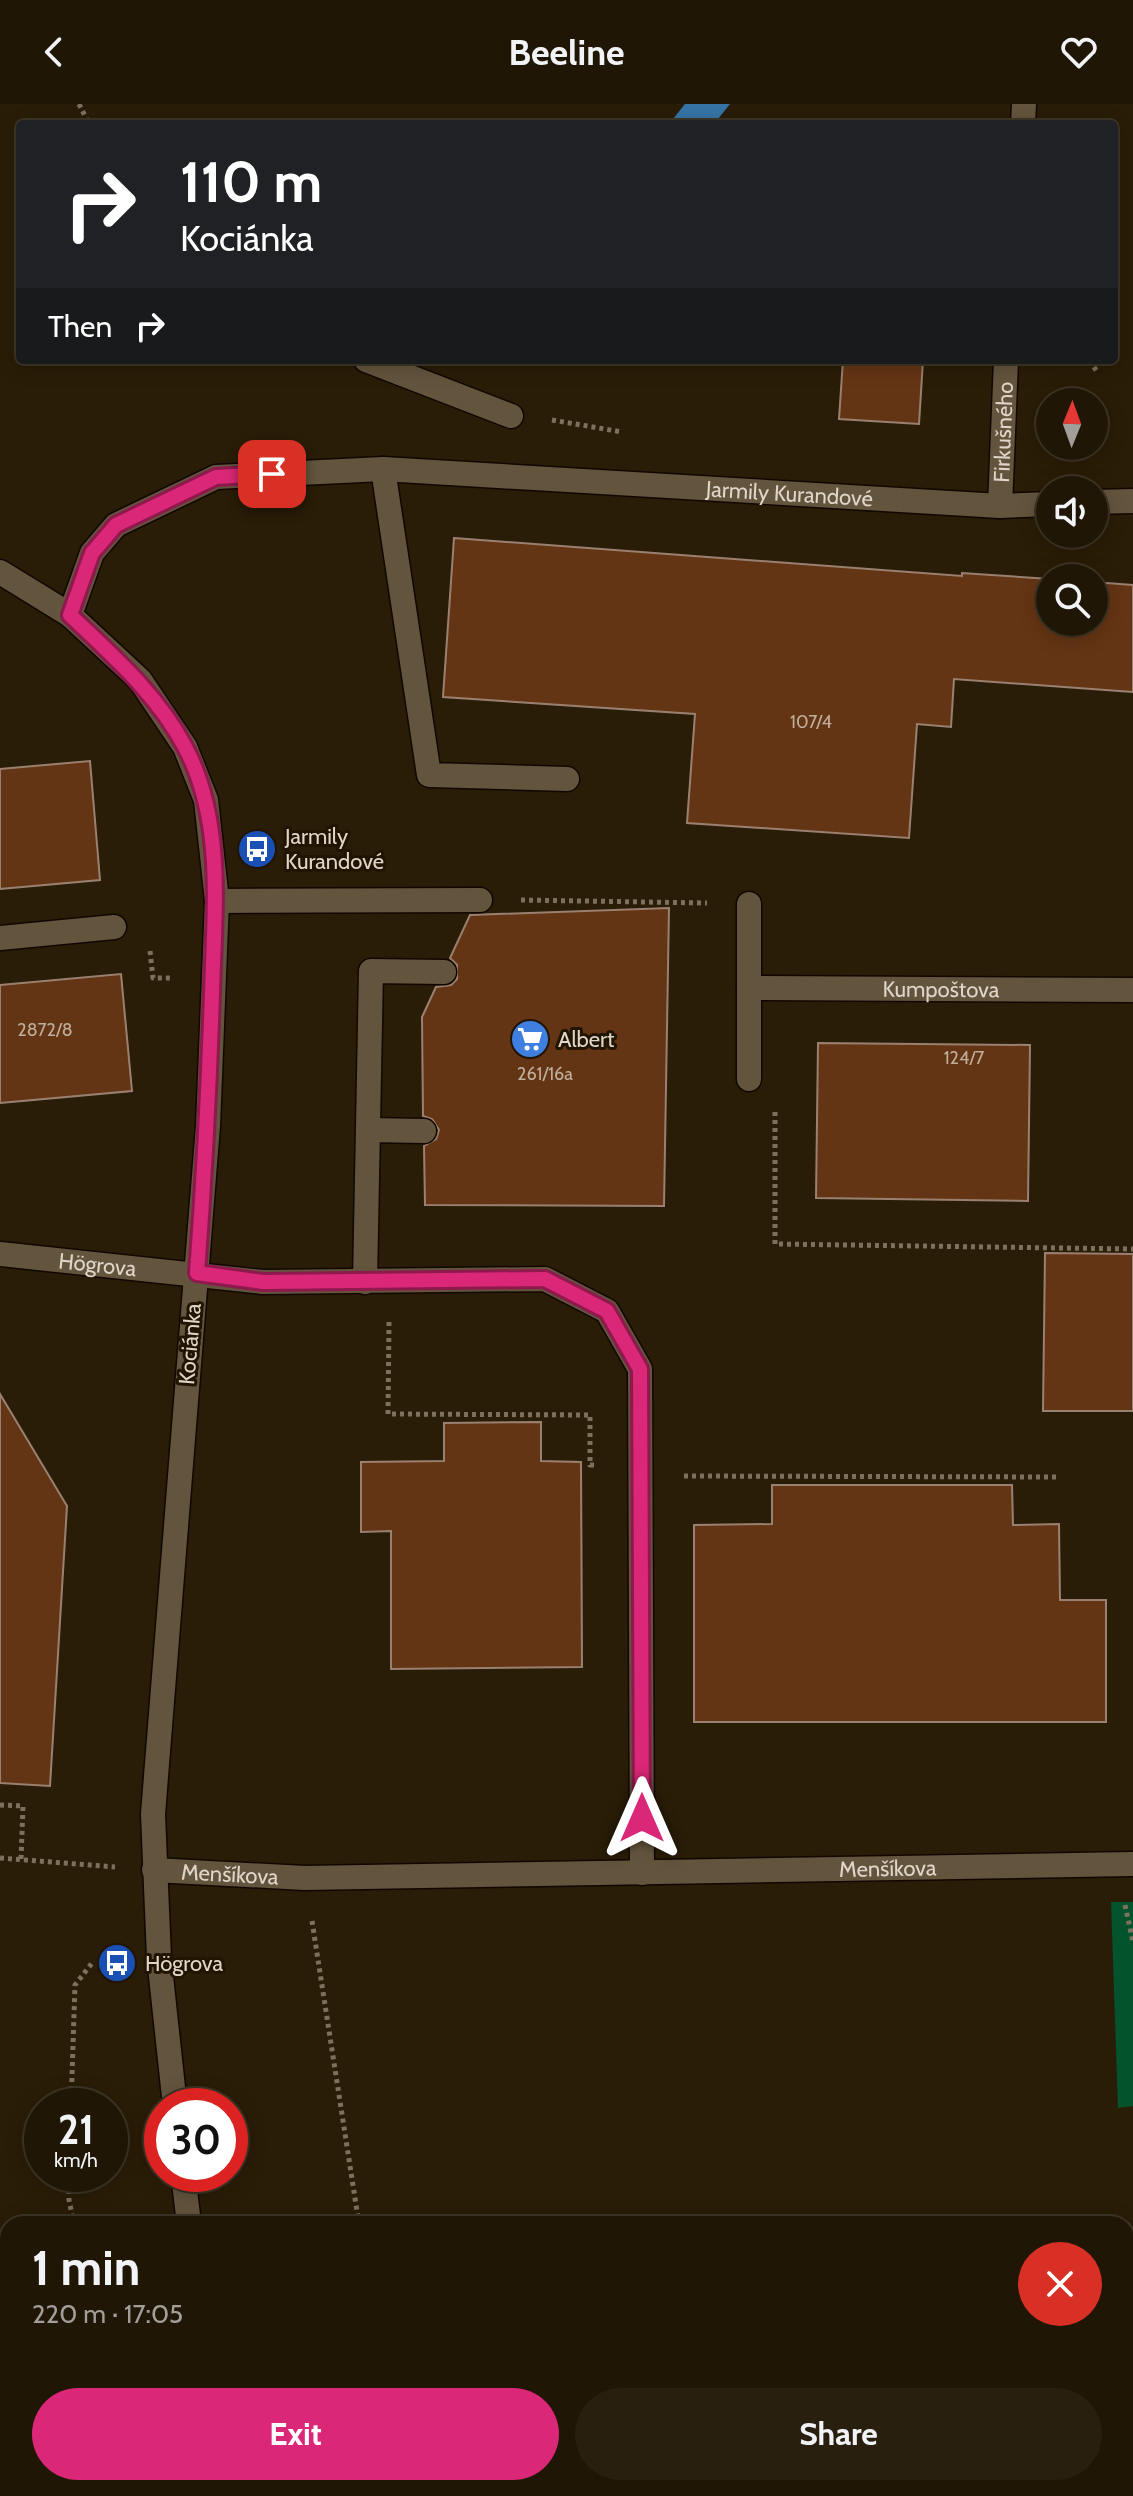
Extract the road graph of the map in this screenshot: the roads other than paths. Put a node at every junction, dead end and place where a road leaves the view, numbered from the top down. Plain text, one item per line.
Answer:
1 (376, 364) edge
2 (1006, 364) edge
3 (511, 416) road end
4 (383, 469) junction
5 (1133, 501) edge
6 (1108, 502) edge
7 (1036, 505) edge
8 (1000, 506) junction
9 (0, 572) edge
10 (70, 615) junction
11 (567, 779) dead end
12 (480, 900) road end
13 (217, 901) junction
14 (749, 904) road end
15 (114, 927) road end
16 (0, 938) edge
17 (444, 972) dead end
18 (749, 988) junction
19 (1133, 990) edge
20 (749, 1079) dead end
21 (368, 1130) junction
22 (424, 1131) dead end
23 (0, 1254) edge
24 (197, 1273) junction
25 (377, 1281) junction
26 (1133, 1864) edge
27 (154, 1870) junction
28 (642, 1873) junction
29 (173, 2088) edge
30 (185, 2192) edge
31 (188, 2216) edge

1 - 3 street
2 - 8 street, Firkušného
4 - 8 street, Jarmily Kurandové
4 - 10 street, Jarmily Kurandové
4 - 11 street
5 - 6 street
7 - 8 street, Jarmily Kurandové
9 - 10 street, Kociánka
10 - 13 street, Kociánka
12 - 13 street
13 - 24 street, Kociánka
14 - 18 street
15 - 16 street
17 - 21 street
18 - 19 street, Kumpoštova
18 - 20 street
21 - 22 street
21 - 25 street
23 - 24 street, Högrova
24 - 25 street
24 - 27 street, Kociánka
25 - 28 street
26 - 28 street, Menšíkova
27 - 28 street, Menšíkova
27 - 29 street, Kociánka
30 - 31 street

